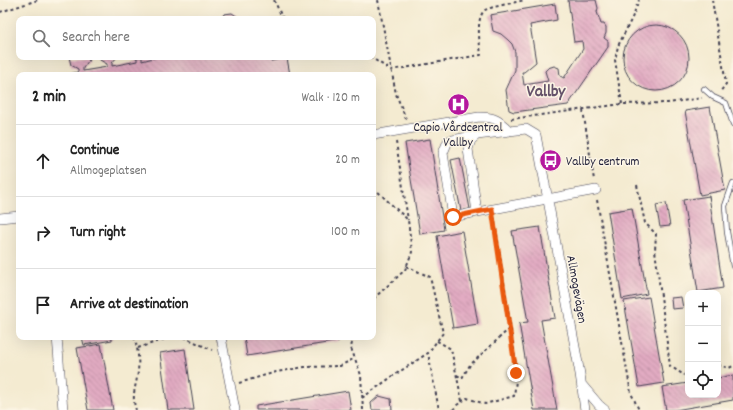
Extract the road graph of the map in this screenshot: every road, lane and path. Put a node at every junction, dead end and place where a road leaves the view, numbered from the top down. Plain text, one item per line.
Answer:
1 (38, 0) edge
2 (274, 0) edge
3 (378, 0) edge
4 (524, 0) edge
5 (639, 0) edge
6 (712, 0) edge
7 (0, 12) edge
8 (282, 16) edge
9 (375, 60) edge
10 (391, 70) junction
11 (704, 89) dead end
12 (713, 97) junction
13 (622, 104) junction
14 (733, 124) edge
15 (407, 129) junction
16 (510, 131) junction
17 (376, 134) edge
18 (477, 136) junction
19 (396, 140) dead end
20 (733, 183) edge
21 (637, 185) dead end
22 (596, 190) junction
23 (376, 191) edge
24 (548, 200) junction
25 (492, 209) junction
26 (477, 212) junction
27 (16, 216) edge
28 (0, 218) edge
29 (408, 220) junction
30 (406, 266) junction
31 (733, 266) edge
32 (376, 296) edge
33 (510, 328) junction
34 (57, 340) edge
35 (135, 340) edge
36 (162, 340) edge
37 (191, 340) edge
38 (222, 340) edge
39 (353, 340) edge
40 (437, 341) junction
41 (138, 348) junction
42 (428, 354) junction
43 (225, 355) junction
44 (355, 358) junction
45 (721, 366) edge
46 (733, 366) edge
47 (685, 374) edge
48 (457, 375) junction
49 (581, 384) junction
50 (230, 386) junction
51 (362, 398) junction
52 (462, 401) junction
53 (63, 410) edge
54 (136, 410) edge
55 (234, 410) edge
56 (363, 410) edge
57 (439, 410) edge
58 (453, 410) edge
59 (585, 410) edge
60 (605, 410) edge
61 (639, 410) edge

1 - 7 path
2 - 8 path
3 - 10 path
4 - 10 path
5 - 13 path
6 - 12 path
9 - 10 path
10 - 15 path
11 - 12 lane
12 - 13 path
12 - 14 lane
13 - 22 path
15 - 16 street
15 - 17 street
16 - 18 street, Allmogevägen
16 - 24 street, Allmogevägen
18 - 26 street
18 - 26 street, Allmogevägen
19 - 29 path
20 - 31 lane
21 - 47 path
22 - 24 street
22 - 61 path
23 - 29 path
24 - 25 street
24 - 49 street, Allmogevägen
25 - 26 street
25 - 33 path
27 - 28 street
29 - 30 path
30 - 32 path
30 - 40 path
33 - 48 path
33 - 52 path
34 - 53 street
35 - 41 path
36 - 41 path
37 - 43 path
38 - 43 street
39 - 44 path
40 - 42 path
40 - 48 path
41 - 54 path
42 - 51 path
42 - 57 path
43 - 50 street
44 - 50 path
44 - 51 path
45 - 46 path
48 - 52 path
49 - 59 street, Allmogevägen
49 - 60 street
50 - 55 street
51 - 56 path
52 - 58 path

